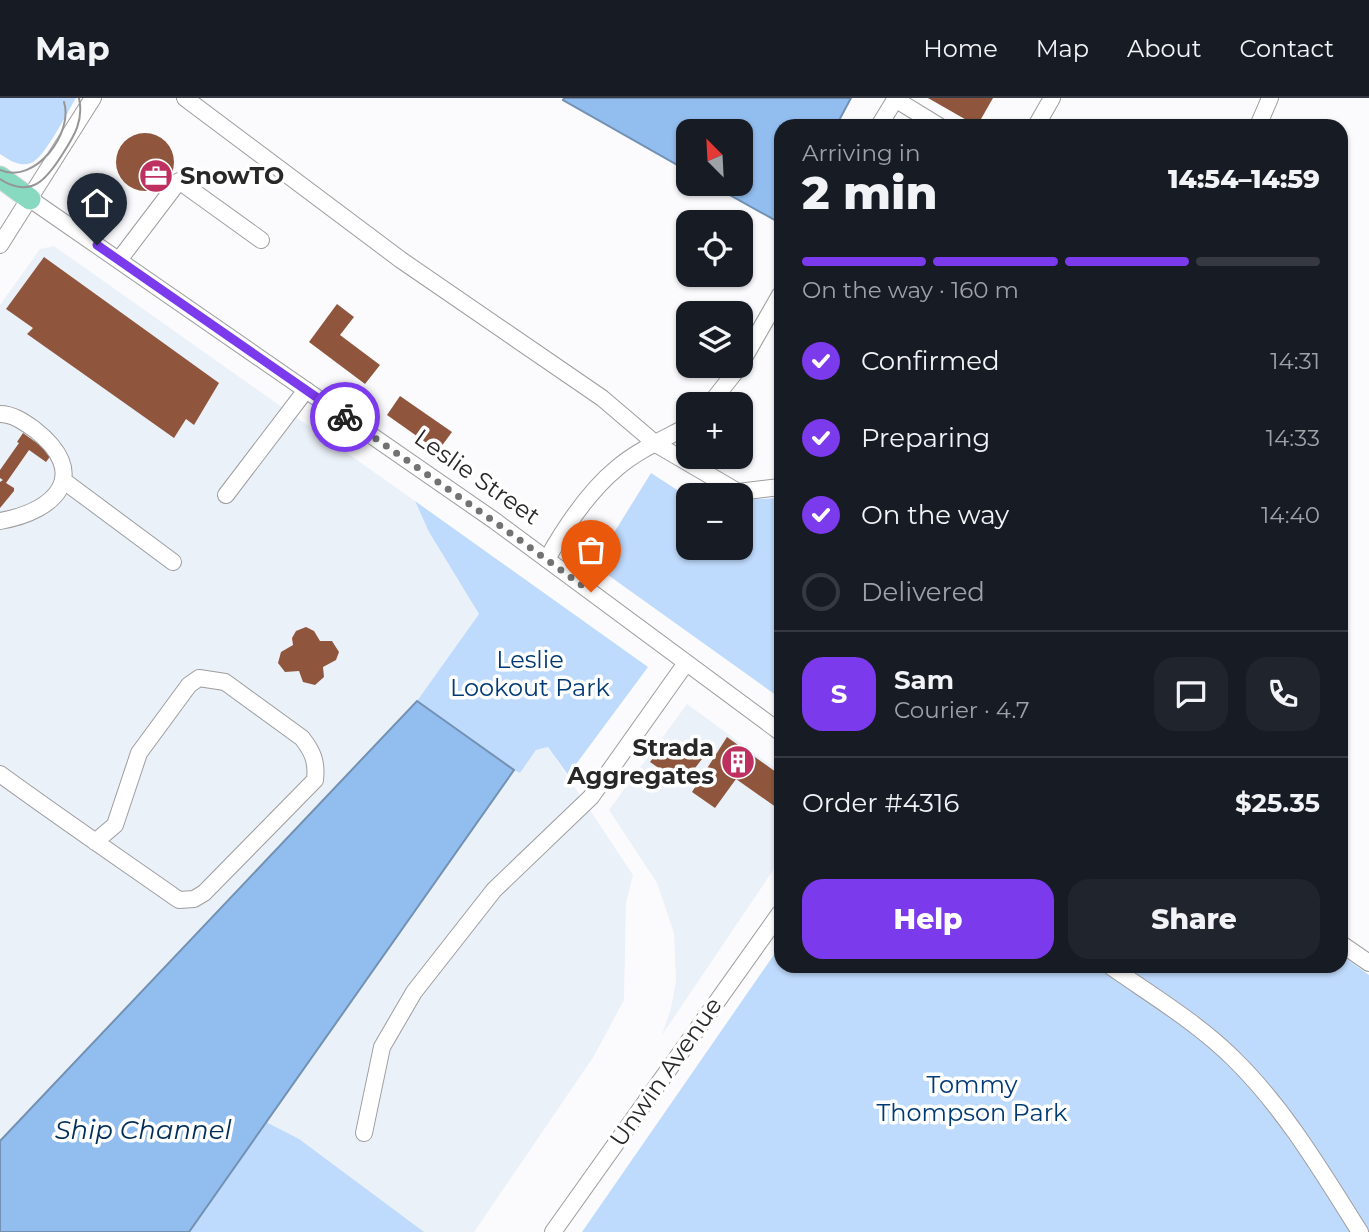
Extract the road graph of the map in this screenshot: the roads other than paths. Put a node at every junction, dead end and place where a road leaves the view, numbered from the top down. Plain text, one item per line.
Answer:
1 (93, 98) edge
2 (185, 98) edge
3 (1052, 98) edge
4 (1270, 98) edge
5 (896, 99) edge
6 (883, 119) edge
7 (928, 119) edge
8 (1040, 119) edge
9 (1261, 119) edge
10 (0, 177) edge
11 (30, 199) junction
12 (261, 240) dead end
13 (0, 245) edge
14 (119, 260) junction
15 (774, 306) edge
16 (753, 342) edge
17 (730, 378) edge
18 (306, 390) junction
19 (719, 392) edge
20 (0, 414) edge
21 (676, 433) edge
22 (656, 444) junction
23 (64, 481) junction
24 (774, 487) edge
25 (226, 495) dead end
26 (0, 521) edge
27 (547, 559) junction
28 (173, 562) dead end
29 (687, 663) junction
30 (774, 728) edge
31 (0, 774) edge
32 (95, 842) junction
33 (774, 921) edge
34 (1348, 949) edge
35 (1369, 963) edge
36 (1120, 973) edge
37 (364, 1133) dead end
38 (553, 1232) edge
39 (1360, 1232) edge

1 - 11 street
2 - 22 street
3 - 8 street
4 - 9 street
5 - 6 street
5 - 7 street
10 - 11 main road, Leslie Street
11 - 13 street
11 - 14 street, Leslie Street
12 - 14 street
14 - 18 street, Leslie Street
15 - 16 street
17 - 19 street
18 - 25 street
18 - 27 street, Leslie Street
20 - 23 street
21 - 22 street
22 - 24 street
22 - 27 street
23 - 26 street
23 - 28 street
27 - 29 street, Leslie Street
29 - 30 street, Leslie Street
29 - 37 street
31 - 32 street
32 - 32 street
33 - 38 street, Unwin Avenue
34 - 35 street
36 - 39 street

